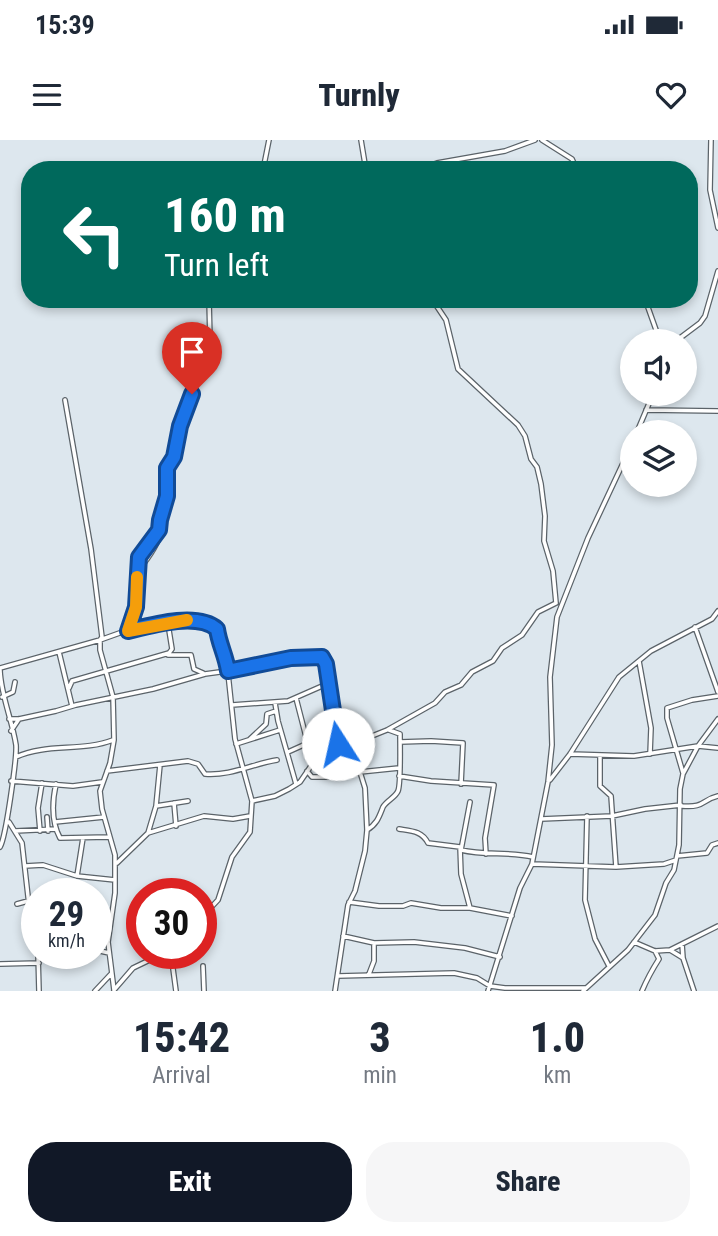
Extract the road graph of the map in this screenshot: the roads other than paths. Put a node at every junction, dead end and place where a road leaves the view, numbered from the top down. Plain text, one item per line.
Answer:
1 (269, 140) edge
2 (361, 140) edge
3 (535, 140) edge
4 (542, 140) edge
5 (711, 140) edge
6 (265, 161) edge
7 (364, 161) edge
8 (448, 161) edge
9 (573, 161) edge
10 (718, 228) edge
11 (718, 271) edge
12 (209, 308) edge
13 (438, 308) edge
14 (648, 308) edge
15 (656, 329) edge
16 (692, 329) edge
17 (65, 400) dead end
18 (648, 406) edge
19 (646, 410) junction
20 (718, 411) edge
21 (642, 420) edge
22 (620, 469) edge
23 (556, 603) junction
24 (718, 611) edge
25 (559, 612) junction
26 (167, 624) junction
27 (695, 627) junction
28 (128, 631) junction
29 (100, 640) junction
30 (59, 652) junction
31 (167, 655) junction
32 (639, 661) junction
33 (0, 669) edge
34 (107, 670) junction
35 (228, 671) junction
36 (205, 674) junction
37 (15, 682) dead end
38 (329, 683) junction
39 (69, 688) junction
40 (718, 694) edge
41 (2, 697) junction
42 (113, 697) junction
43 (296, 698) junction
44 (275, 703) junction
45 (232, 705) junction
46 (72, 706) junction
47 (276, 711) junction
48 (9, 719) junction
49 (19, 719) junction
50 (718, 719) edge
51 (280, 730) junction
52 (387, 730) junction
53 (11, 731) junction
54 (338, 736) junction
55 (114, 740) junction
56 (354, 740) junction
57 (249, 741) junction
58 (400, 742) junction
59 (309, 743) junction
60 (236, 744) junction
61 (338, 744) junction
62 (698, 746) junction
63 (718, 748) edge
64 (675, 750) junction
65 (288, 752) junction
66 (331, 753) junction
67 (570, 754) junction
68 (650, 754) junction
69 (16, 757) junction
70 (600, 757) junction
71 (277, 760) dead end
72 (313, 764) junction
73 (160, 765) junction
74 (399, 768) junction
75 (243, 770) junction
76 (107, 771) junction
77 (307, 771) junction
78 (361, 772) junction
79 (347, 773) junction
80 (683, 774) junction
81 (399, 776) junction
82 (11, 781) junction
83 (102, 782) junction
84 (548, 782) junction
85 (42, 783) junction
86 (56, 784) junction
87 (296, 784) junction
88 (461, 784) junction
89 (718, 796) edge
90 (188, 801) dead end
91 (251, 801) junction
92 (470, 802) dead end
93 (174, 803) junction
94 (681, 805) junction
95 (156, 806) junction
96 (250, 816) junction
97 (587, 816) junction
98 (612, 816) junction
99 (47, 817) dead end
100 (104, 817) junction
101 (541, 819) junction
102 (7, 820) junction
103 (54, 822) junction
104 (176, 826) junction
105 (56, 829) junction
106 (399, 829) dead end
107 (367, 830) junction
108 (15, 831) junction
109 (40, 831) junction
110 (48, 831) junction
111 (148, 833) junction
112 (109, 837) junction
113 (83, 838) junction
114 (718, 843) edge
115 (0, 847) edge
116 (462, 851) junction
117 (486, 854) junction
118 (533, 857) junction
119 (676, 858) junction
120 (532, 864) junction
121 (115, 865) junction
122 (25, 866) junction
123 (616, 867) junction
124 (585, 868) junction
125 (77, 876) junction
126 (26, 878) edge
127 (115, 880) junction
128 (217, 901) edge
129 (348, 902) junction
130 (21, 903) edge
131 (17, 904) dead end
132 (470, 908) junction
133 (112, 916) edge
134 (512, 916) junction
135 (718, 926) edge
136 (342, 936) junction
137 (634, 942) junction
138 (683, 942) junction
139 (374, 943) junction
140 (670, 950) junction
141 (655, 951) junction
142 (499, 957) junction
143 (682, 958) junction
144 (21, 963) edge
145 (0, 964) edge
146 (609, 966) junction
147 (39, 969) edge
148 (111, 969) edge
149 (132, 969) edge
150 (173, 969) edge
151 (203, 969) edge
152 (111, 974) junction
153 (369, 974) junction
154 (338, 976) junction
155 (489, 988) edge
156 (584, 989) edge
157 (114, 990) edge
158 (39, 991) edge
159 (95, 991) edge
160 (176, 991) edge
161 (204, 991) edge
162 (335, 991) edge
163 (642, 991) edge
164 (694, 991) edge

1 - 6 street
2 - 7 street
3 - 8 street
4 - 9 street
5 - 10 street
11 - 16 street
12 - 28 street
13 - 23 street
14 - 15 street
17 - 29 street
18 - 19 street
19 - 20 street
19 - 21 street
22 - 25 street
23 - 25 street
23 - 52 street
24 - 27 street
25 - 84 street
26 - 28 street
26 - 31 street
26 - 35 street
27 - 32 street
27 - 40 street
28 - 29 street
29 - 30 street
29 - 34 street
30 - 33 street
30 - 39 street
31 - 34 street
31 - 36 street
32 - 67 street
32 - 68 street
33 - 41 street
34 - 39 street
34 - 42 street
35 - 36 street
35 - 38 street
35 - 45 street
36 - 42 street
37 - 41 street
38 - 43 street
38 - 54 street
39 - 46 street
40 - 64 street
41 - 48 street
42 - 46 street
42 - 55 street
43 - 44 street
43 - 59 street
44 - 45 street
44 - 47 street
45 - 60 street
46 - 49 street
47 - 51 street
47 - 57 street
48 - 49 street
48 - 53 street
49 - 53 street
50 - 62 street
51 - 57 street
51 - 65 street
52 - 56 street
52 - 58 street
53 - 69 street
54 - 56 street
54 - 61 street
55 - 69 street
55 - 76 street
56 - 61 street
56 - 78 street
57 - 60 street
58 - 74 street
58 - 88 street
59 - 65 street
59 - 72 street
60 - 75 street
61 - 66 street
62 - 63 street
62 - 64 street
62 - 80 street
64 - 68 street
64 - 80 street
65 - 87 street
66 - 72 street
66 - 79 street
67 - 70 street
67 - 84 street
68 - 70 street
69 - 82 street
70 - 98 street
71 - 75 street
72 - 77 street
73 - 75 street
73 - 76 street
73 - 95 street
74 - 78 street
74 - 81 street
75 - 91 street
76 - 83 street
77 - 79 street
77 - 87 street
78 - 79 street
78 - 107 street
80 - 94 street
81 - 88 street
81 - 107 street
82 - 85 street
82 - 102 street
83 - 86 street
83 - 100 street
84 - 101 street
85 - 86 street
85 - 109 street
86 - 103 street
87 - 91 street
88 - 117 street
89 - 94 street
90 - 93 street
91 - 96 street
92 - 116 street
93 - 95 street
93 - 104 street
94 - 98 street
94 - 119 street
95 - 111 street
96 - 104 street
96 - 128 street
97 - 98 street
97 - 101 street
97 - 124 street
98 - 123 street
99 - 110 street
100 - 103 street
100 - 112 street
101 - 118 street
102 - 108 street
102 - 115 street
103 - 105 street
104 - 111 street
105 - 110 street
105 - 113 street
106 - 116 street
107 - 129 street
108 - 109 street
108 - 122 street
109 - 110 street
111 - 121 street
112 - 113 street
112 - 121 street
113 - 125 street
114 - 119 street
116 - 117 street
116 - 132 street
117 - 118 street
118 - 120 street
119 - 123 street
119 - 137 street
120 - 124 street
120 - 134 street
121 - 127 street
122 - 125 street
122 - 126 street
123 - 124 street
124 - 146 street
125 - 127 street
127 - 133 street
129 - 132 street
129 - 136 street
130 - 131 street
132 - 134 street
134 - 142 street
135 - 138 street
136 - 139 street
136 - 154 street
137 - 141 street
137 - 146 street
138 - 140 street
138 - 143 street
139 - 142 street
139 - 153 street
140 - 141 street
140 - 143 street
141 - 163 street
142 - 155 street
143 - 164 street
144 - 145 street
146 - 156 street
147 - 158 street
148 - 152 street
149 - 157 street
150 - 160 street
151 - 161 street
152 - 157 street
152 - 159 street
153 - 154 street
153 - 155 street
154 - 162 street
155 - 156 street

